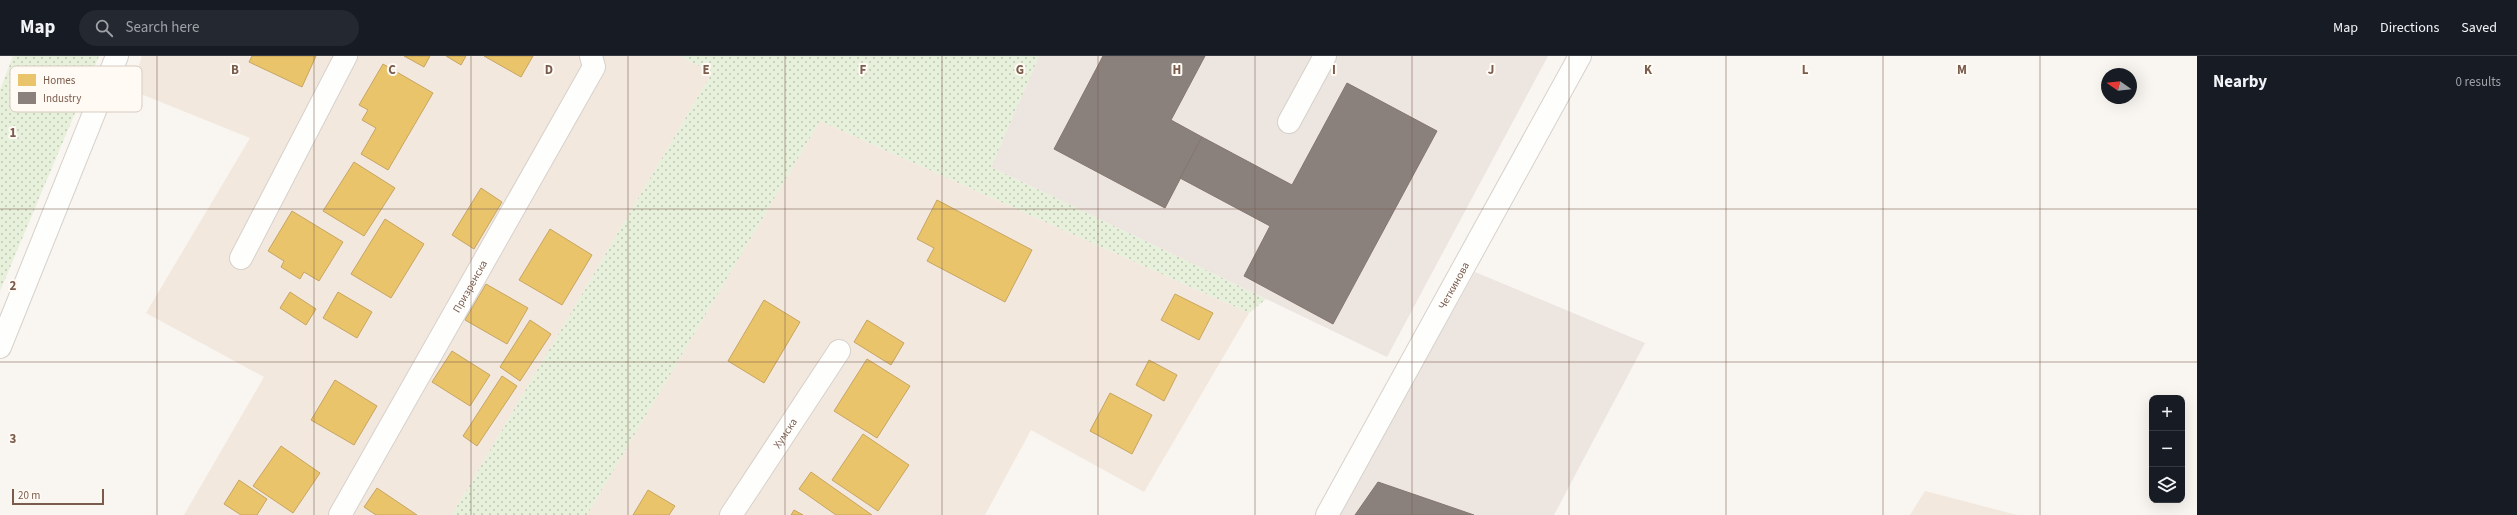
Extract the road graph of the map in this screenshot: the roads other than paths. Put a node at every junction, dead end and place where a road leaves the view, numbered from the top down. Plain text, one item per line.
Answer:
1 (117, 56) edge
2 (346, 56) edge
3 (591, 56) edge
4 (1325, 56) edge
5 (1580, 56) edge
6 (113, 66) edge
7 (94, 112) edge
8 (1289, 122) dead end
9 (241, 258) dead end
10 (0, 347) edge
11 (839, 351) dead end
12 (340, 515) edge
13 (731, 515) edge
14 (1327, 515) edge

1 - 6 street
2 - 9 street
3 - 12 street, Призренска
4 - 8 street
5 - 14 street, Четкинова
7 - 10 street
11 - 13 street, Хумска

